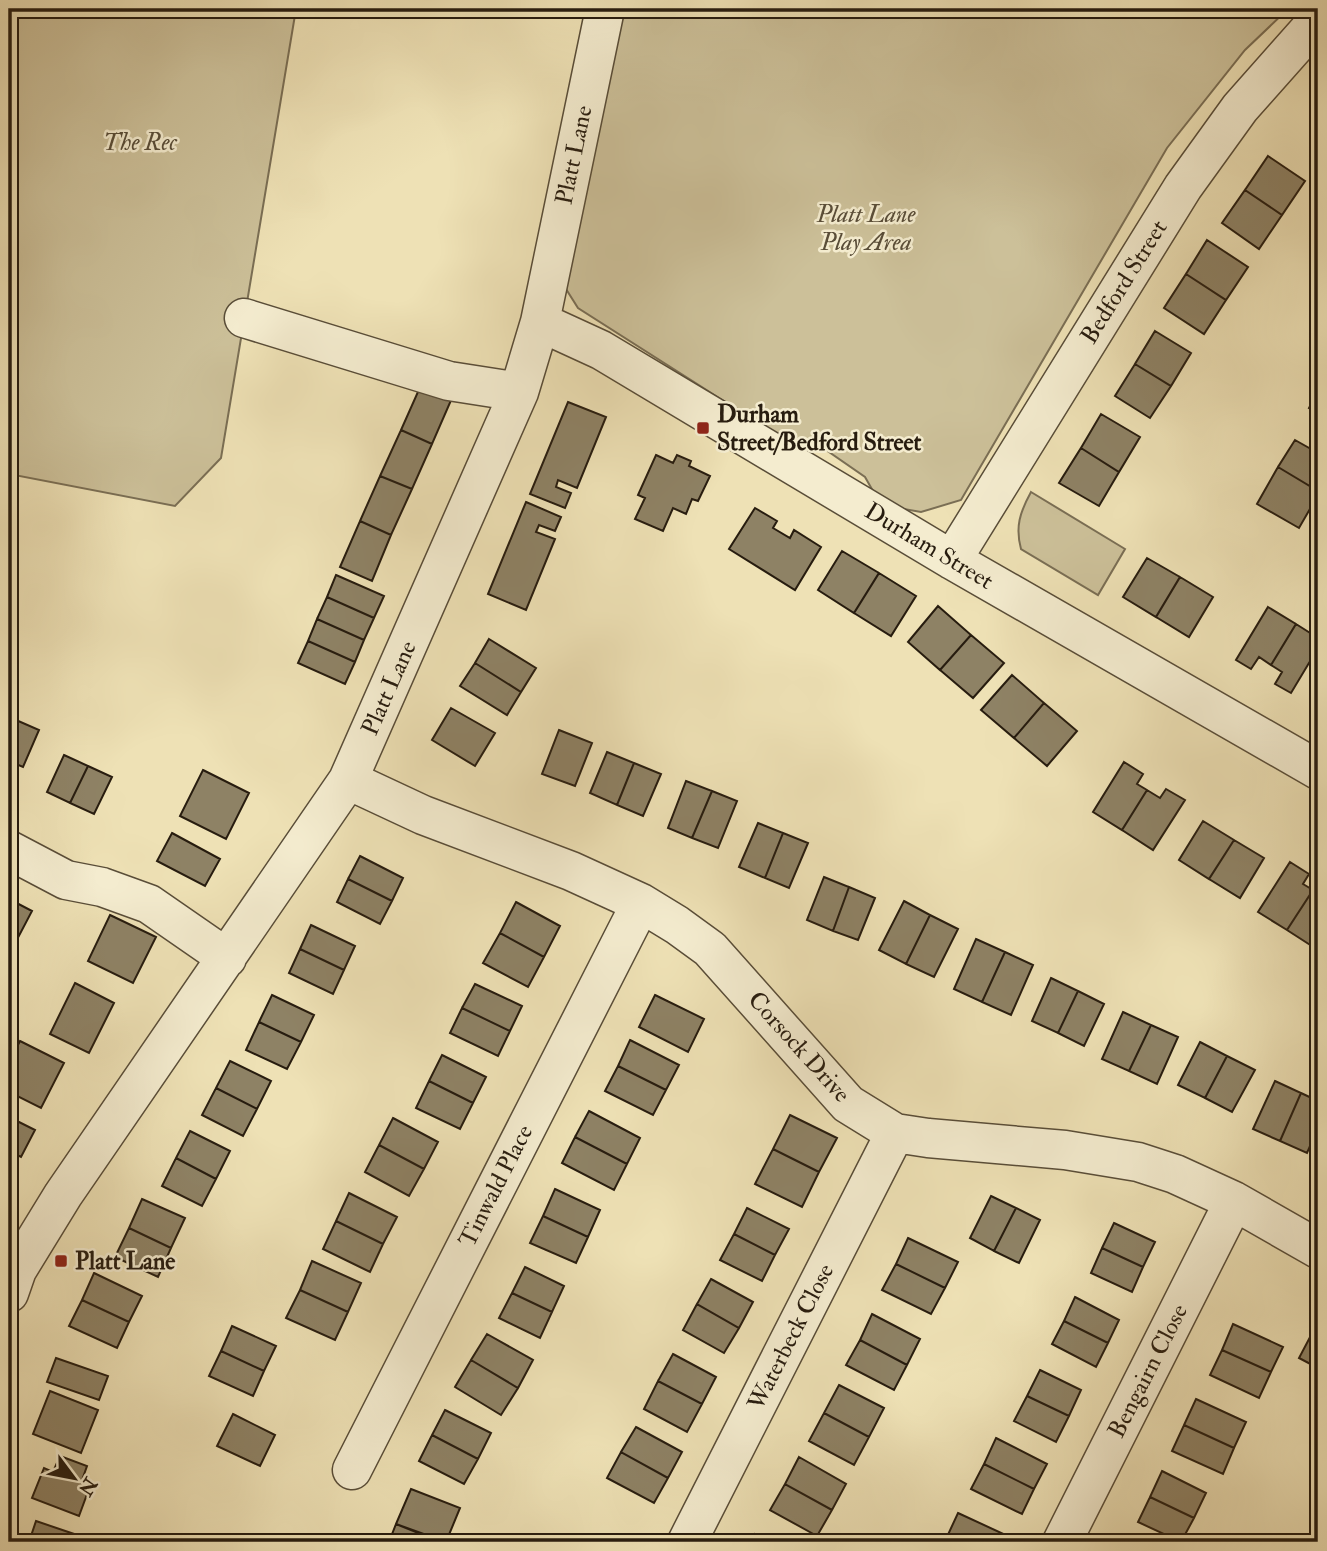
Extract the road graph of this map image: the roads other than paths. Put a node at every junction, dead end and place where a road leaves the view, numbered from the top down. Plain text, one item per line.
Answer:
1 (605, 9) edge
2 (1318, 20) edge
3 (244, 318) dead end
4 (540, 322) junction
5 (519, 392) junction
6 (952, 560) junction
7 (1318, 770) edge
8 (348, 780) junction
9 (9, 850) edge
10 (641, 903) junction
11 (228, 958) junction
12 (895, 1133) junction
13 (1234, 1201) junction
14 (1318, 1249) edge
15 (9, 1293) edge
16 (352, 1470) dead end
17 (687, 1542) edge
18 (1062, 1542) edge

1 - 4 street, Platt Lane
2 - 6 street, Bedford Street
3 - 5 street
4 - 5 street, Platt Lane
4 - 6 street, Durham Street
5 - 8 street, Platt Lane
6 - 7 street, Durham Street
8 - 10 street, Corsock Drive
8 - 11 street, Platt Lane
9 - 11 street
10 - 12 street, Corsock Drive
10 - 16 street, Tinwald Place
11 - 15 street, Platt Lane
12 - 13 street, Corsock Drive
12 - 17 street, Waterbeck Close
13 - 14 street, Corsock Drive
13 - 18 street, Bengairn Close

